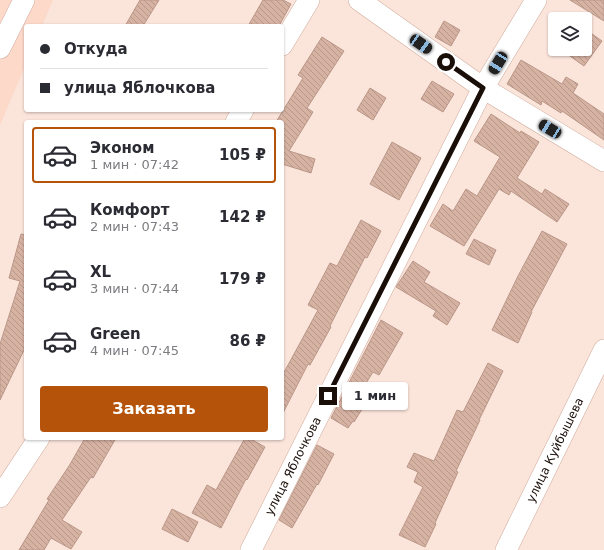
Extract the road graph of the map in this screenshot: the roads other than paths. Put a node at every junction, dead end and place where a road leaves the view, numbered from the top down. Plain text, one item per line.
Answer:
1 (24, 0) edge
2 (309, 0) edge
3 (358, 0) edge
4 (536, 0) edge
5 (284, 42) edge
6 (0, 48) edge
7 (483, 88) junction
8 (604, 161) edge
9 (604, 350) edge
10 (38, 440) edge
11 (0, 497) edge
12 (251, 550) edge
13 (506, 550) edge

1 - 6 street
2 - 5 street
3 - 7 street
4 - 7 street, улица Яблочкова
7 - 8 street
7 - 12 street, улица Яблочкова
9 - 13 street, улица Куйбышева
10 - 11 street

